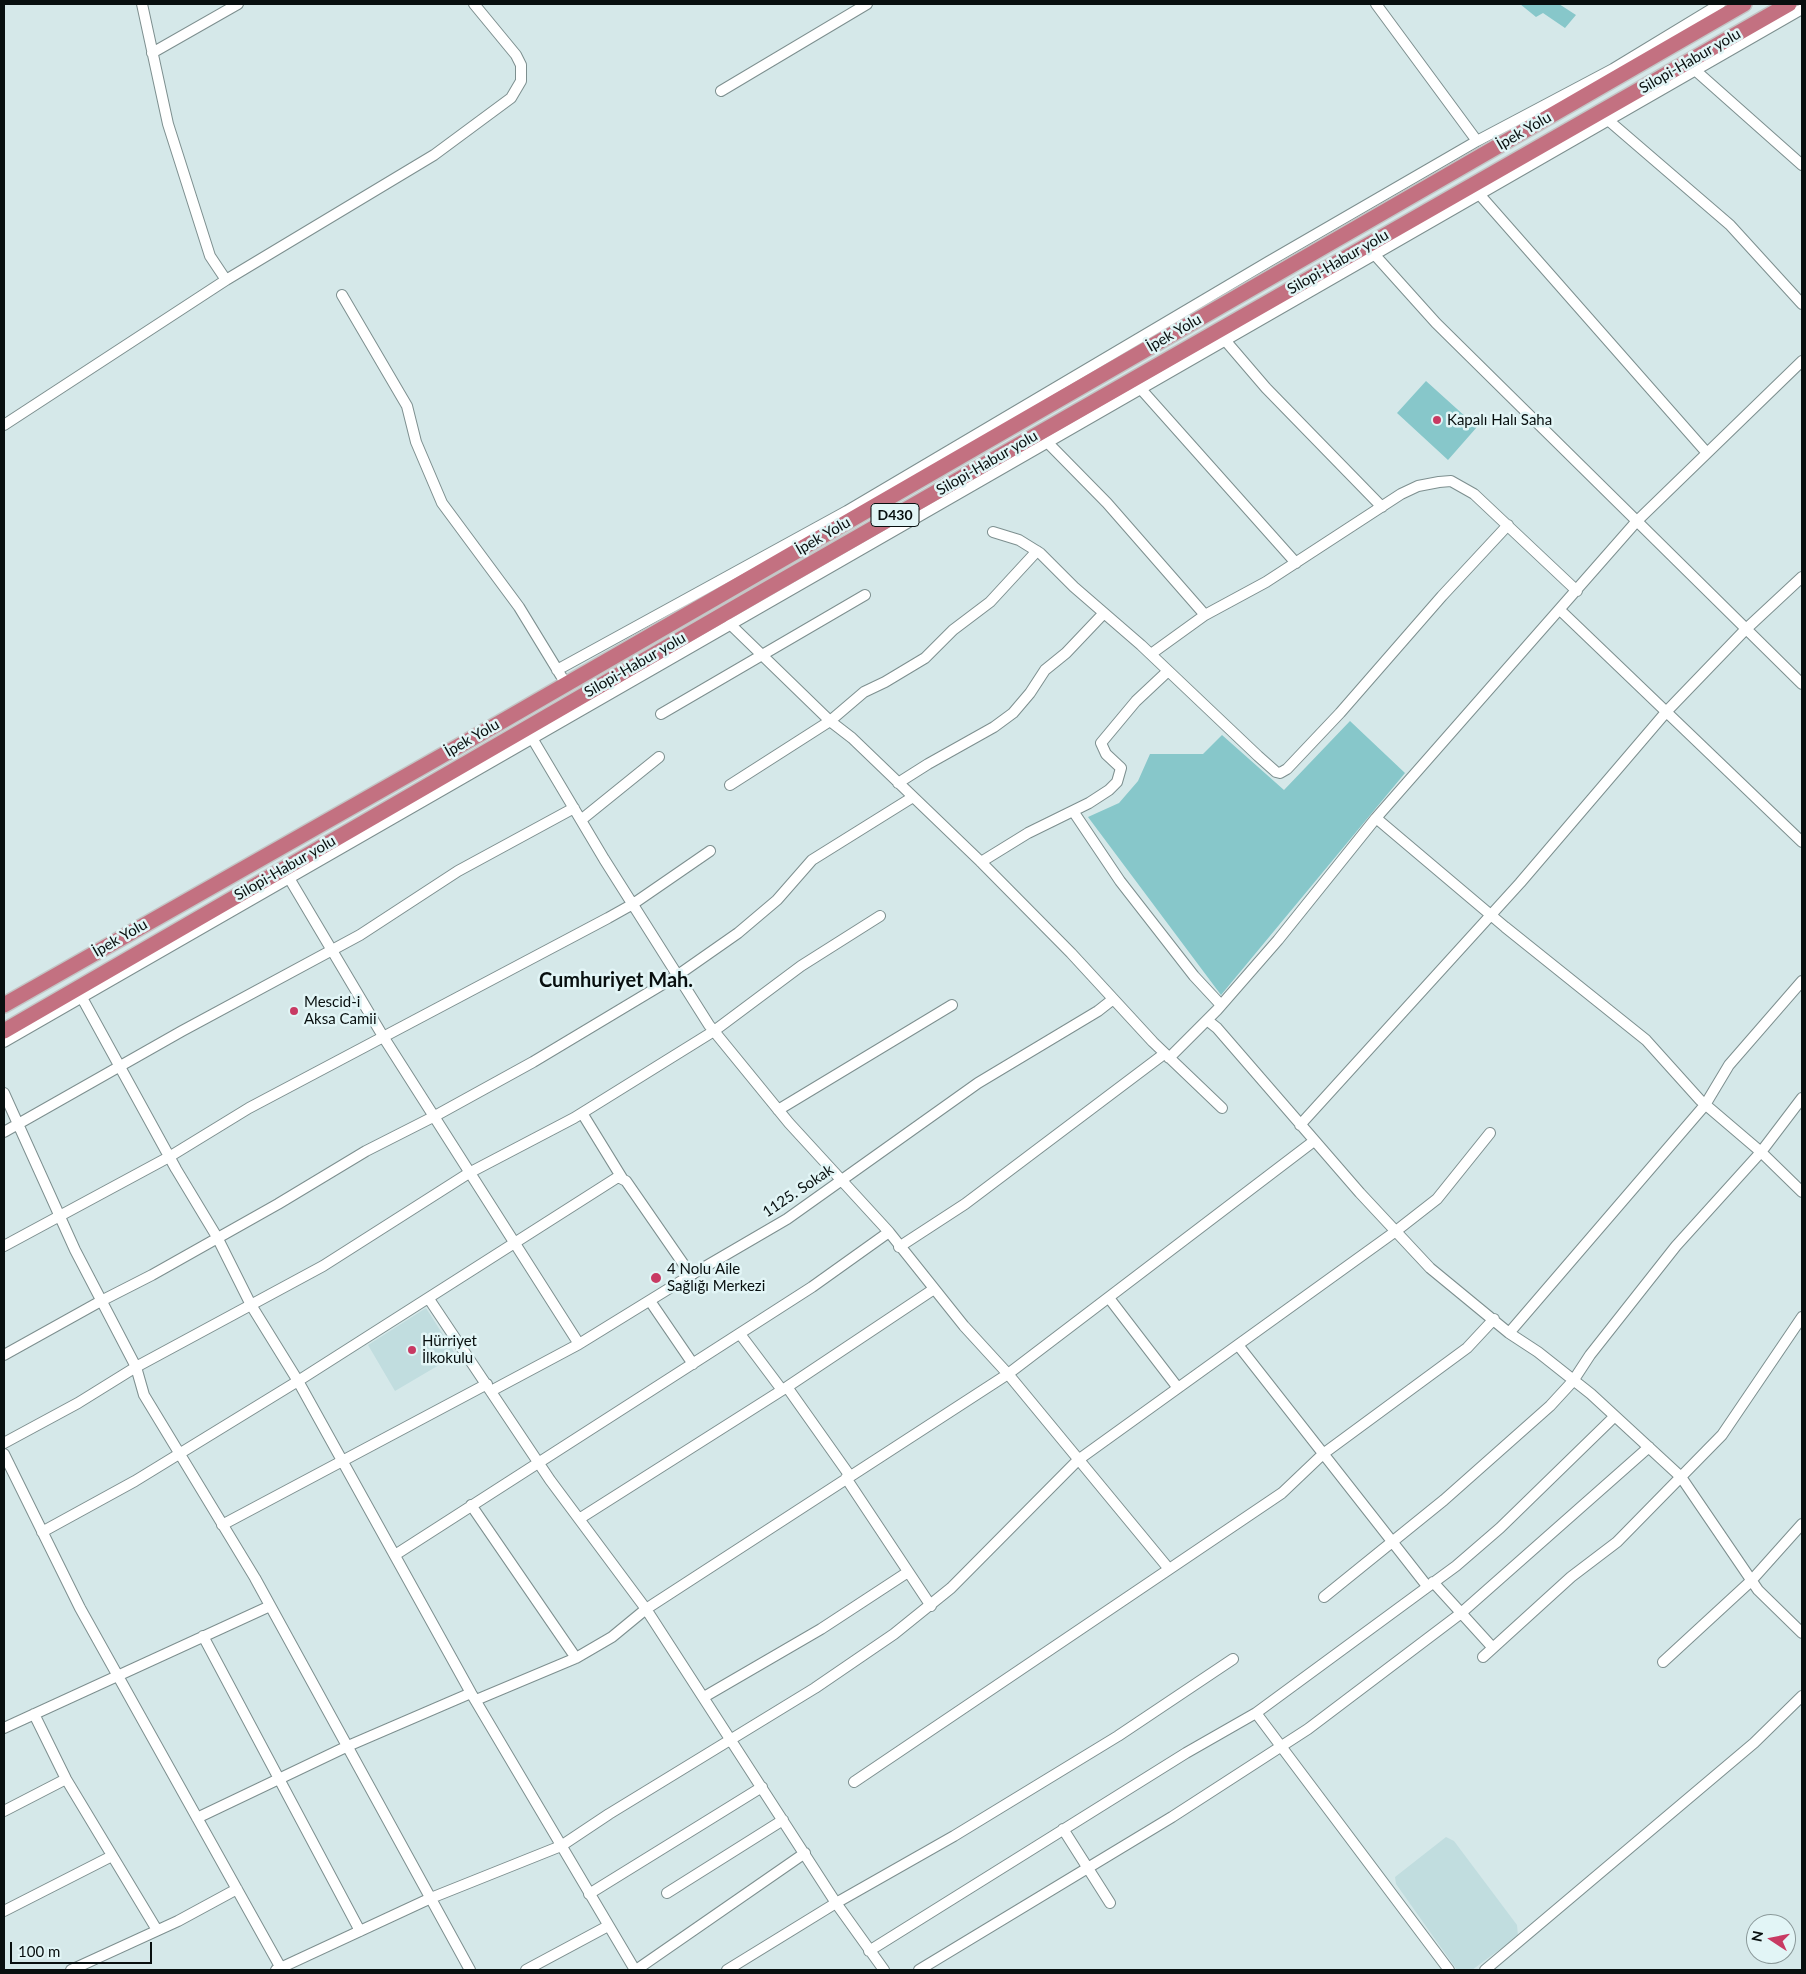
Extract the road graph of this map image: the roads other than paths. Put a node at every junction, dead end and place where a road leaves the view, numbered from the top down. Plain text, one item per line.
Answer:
1 (142, 4) edge
2 (238, 4) edge
3 (474, 4) edge
4 (867, 4) edge
5 (1376, 4) edge
6 (1720, 4) edge
7 (1744, 4) edge
8 (1790, 4) edge
9 (1802, 9) edge
10 (152, 53) junction
11 (1695, 70) junction
12 (721, 92) dead end
13 (1608, 120) junction
14 (1477, 141) junction
15 (1802, 165) edge
16 (1479, 194) junction
17 (1374, 254) junction
18 (226, 280) junction
19 (342, 295) dead end
20 (1802, 304) edge
21 (1224, 339) junction
22 (1802, 361) edge
23 (1140, 388) junction
24 (4, 425) edge
25 (1048, 443) junction
26 (1707, 453) junction
27 (1382, 507) junction
28 (1636, 522) junction
29 (1508, 525) junction
30 (993, 532) dead end
31 (1037, 551) junction
32 (1296, 563) junction
33 (1802, 577) edge
34 (1577, 591) junction
35 (865, 595) dead end
36 (1560, 610) junction
37 (1104, 613) junction
38 (1205, 615) junction
39 (730, 624) junction
40 (1745, 630) junction
41 (761, 654) junction
42 (1151, 654) junction
43 (557, 670) junction
44 (1168, 671) junction
45 (566, 684) junction
46 (1802, 684) edge
47 (1667, 712) junction
48 (661, 714) dead end
49 (830, 721) junction
50 (532, 738) junction
51 (660, 757) dead end
52 (401, 779) junction
53 (898, 783) junction
54 (730, 785) dead end
55 (411, 795) junction
56 (913, 797) junction
57 (574, 808) junction
58 (1073, 810) junction
59 (1376, 818) junction
60 (581, 820) junction
61 (1802, 842) edge
62 (710, 851) dead end
63 (981, 862) junction
64 (289, 878) junction
65 (633, 904) junction
66 (1491, 914) junction
67 (880, 916) dead end
68 (332, 950) junction
69 (678, 975) junction
70 (1802, 981) edge
71 (81, 996) junction
72 (1112, 1000) junction
73 (4, 1005) edge
74 (952, 1005) dead end
75 (1221, 1005) junction
76 (1207, 1020) junction
77 (4, 1031) edge
78 (714, 1031) junction
79 (384, 1038) junction
80 (4, 1042) edge
81 (1167, 1056) junction
82 (121, 1067) junction
83 (4, 1093) edge
84 (1802, 1098) edge
85 (1705, 1105) junction
86 (1222, 1108) dead end
87 (778, 1110) junction
88 (582, 1113) junction
89 (435, 1116) junction
90 (17, 1124) junction
91 (1300, 1125) junction
92 (4, 1132) edge
93 (1490, 1134) dead end
94 (1314, 1141) junction
95 (1761, 1152) junction
96 (170, 1157) junction
97 (468, 1173) junction
98 (622, 1178) junction
99 (842, 1179) junction
100 (1802, 1192) edge
101 (60, 1215) junction
102 (1396, 1231) junction
103 (889, 1232) junction
104 (217, 1237) junction
105 (512, 1243) junction
106 (4, 1246) edge
107 (899, 1246) junction
108 (691, 1274) junction
109 (934, 1289) junction
110 (1109, 1298) junction
111 (429, 1299) junction
112 (101, 1301) junction
113 (650, 1301) junction
114 (251, 1305) junction
115 (1802, 1317) edge
116 (1494, 1319) junction
117 (1509, 1333) junction
118 (740, 1334) junction
119 (578, 1344) junction
120 (1238, 1345) junction
121 (4, 1355) edge
122 (693, 1364) junction
123 (136, 1367) junction
124 (1008, 1374) junction
125 (298, 1381) junction
126 (1573, 1381) junction
127 (489, 1388) junction
128 (785, 1388) junction
129 (1178, 1388) junction
130 (1616, 1416) junction
131 (4, 1443) edge
132 (1649, 1447) junction
133 (4, 1454) edge
134 (179, 1454) junction
135 (1323, 1454) junction
136 (342, 1459) junction
137 (1078, 1460) junction
138 (538, 1462) junction
139 (848, 1477) junction
140 (1681, 1477) junction
141 (472, 1505) junction
142 (579, 1520) junction
143 (1802, 1524) edge
144 (222, 1525) junction
145 (42, 1532) junction
146 (1394, 1542) junction
147 (395, 1555) junction
148 (1169, 1569) junction
149 (908, 1572) junction
150 (1752, 1581) junction
151 (1430, 1584) junction
152 (1324, 1597) dead end
153 (270, 1606) junction
154 (931, 1606) junction
155 (646, 1609) junction
156 (1460, 1614) junction
157 (1802, 1633) edge
158 (203, 1636) junction
159 (1493, 1648) junction
160 (1484, 1657) dead end
161 (576, 1658) junction
162 (1233, 1659) dead end
163 (1663, 1662) dead end
164 (117, 1675) junction
165 (473, 1696) junction
166 (1802, 1696) edge
167 (704, 1697) junction
168 (1256, 1713) junction
169 (34, 1714) junction
170 (4, 1728) edge
171 (731, 1741) junction
172 (348, 1746) junction
173 (1281, 1747) junction
174 (66, 1779) junction
175 (278, 1779) junction
176 (854, 1782) dead end
177 (762, 1787) junction
178 (4, 1811) edge
179 (197, 1818) junction
180 (783, 1820) junction
181 (1063, 1829) junction
182 (561, 1846) junction
183 (805, 1853) junction
184 (112, 1856) junction
185 (1088, 1867) junction
186 (237, 1889) junction
187 (667, 1892) dead end
188 (589, 1894) junction
189 (431, 1898) junction
190 (836, 1903) junction
191 (1110, 1903) dead end
192 (4, 1911) edge
193 (608, 1926) junction
194 (157, 1930) junction
195 (360, 1931) junction
196 (869, 1950) junction
197 (280, 1969) edge
198 (71, 1970) edge
199 (470, 1970) edge
200 (526, 1970) edge
201 (635, 1970) edge
202 (727, 1970) edge
203 (884, 1970) edge
204 (918, 1970) edge
205 (1449, 1970) edge
206 (1485, 1970) edge

1 - 10 street
2 - 10 street
3 - 18 street
4 - 12 street
5 - 14 street
6 - 14 street
7 - 45 highway, İpek Yolu / D430
8 - 55 highway, Silopi-Habur yolu / D430
9 - 11 street
10 - 18 street
11 - 13 street
11 - 15 street
13 - 16 street
13 - 20 street
14 - 43 street
16 - 17 street
16 - 26 street
17 - 21 street
17 - 28 street
18 - 24 street
19 - 43 street
21 - 23 street
21 - 27 street
22 - 26 street
23 - 25 street
23 - 32 street
25 - 38 street
25 - 39 street
26 - 28 street
27 - 29 street
27 - 32 street
28 - 34 street
28 - 40 street
29 - 34 street
29 - 44 street
30 - 31 street
31 - 37 street
31 - 49 street
32 - 38 street
33 - 40 street
34 - 36 street
35 - 41 street
36 - 47 street
36 - 59 street
37 - 42 street
37 - 53 street
38 - 42 street
39 - 41 street
39 - 50 street
40 - 46 street
40 - 47 street
41 - 48 street
41 - 49 street
42 - 44 street
43 - 45 street
44 - 58 street
45 - 52 highway, İpek Yolu / D430
47 - 61 street
47 - 66 street
49 - 53 street
49 - 54 street
50 - 57 street
50 - 64 street
51 - 60 street
52 - 55 highway
52 - 73 highway, İpek Yolu / D430
53 - 56 street
55 - 77 highway, Silopi-Habur yolu / D430
56 - 63 street
56 - 69 street
57 - 60 street
57 - 68 street
58 - 63 street
58 - 75 street
59 - 66 street
59 - 75 street
60 - 65 street
62 - 65 street
63 - 72 street
64 - 68 street
64 - 71 street
65 - 69 street
65 - 79 street
66 - 85 street
66 - 91 street
67 - 78 street
68 - 79 street
68 - 82 street
69 - 78 street
69 - 89 street
70 - 85 street
71 - 80 street
71 - 82 street
72 - 81 street
72 - 99 street, 1125. Sokak
74 - 87 street
75 - 76 street
76 - 81 street
76 - 91 street
78 - 87 street
78 - 88 street
79 - 89 street
79 - 96 street
81 - 86 street
81 - 107 street
82 - 90 street
82 - 96 street
83 - 90 street
84 - 95 street
85 - 95 street
85 - 117 street
87 - 99 street
88 - 97 street
88 - 98 street
89 - 97 street
89 - 104 street
90 - 92 street
90 - 101 street
91 - 94 street
93 - 102 street
94 - 102 street
94 - 110 street
95 - 100 street
95 - 126 street
96 - 101 street
96 - 104 street
97 - 105 street
97 - 114 street
98 - 105 street
98 - 108 street
99 - 103 street
99 - 108 street, 1125. Sokak
101 - 106 street
101 - 112 street
102 - 116 street
102 - 120 street
103 - 107 street
103 - 118 street
104 - 112 street
104 - 114 street
105 - 111 street
105 - 119 street
107 - 109 street
108 - 113 street, 1125. Sokak
109 - 124 street
109 - 128 street
110 - 124 street
110 - 129 street
111 - 125 street
111 - 127 street
112 - 121 street
112 - 123 street
113 - 119 street, 1125. Sokak
113 - 122 street
114 - 123 street
114 - 125 street
115 - 140 street
116 - 117 street
116 - 135 street
117 - 126 street
118 - 122 street
118 - 128 street
119 - 127 street, 1125. Sokak
120 - 129 street
120 - 135 street
122 - 138 street
123 - 131 street
123 - 134 street
124 - 137 street
124 - 139 street
125 - 134 street
125 - 136 street
126 - 130 street
126 - 146 street
127 - 136 street, 1125. Sokak
127 - 138 street
128 - 139 street
128 - 142 street
129 - 137 street
130 - 132 street
130 - 151 street
132 - 140 street
132 - 156 street
133 - 145 street
134 - 144 street
134 - 145 street
135 - 146 street
135 - 148 street
136 - 144 street, 1125. Sokak
136 - 147 street
137 - 148 street
137 - 154 street
138 - 141 street
138 - 142 street
139 - 149 street
139 - 155 street
140 - 150 street
140 - 159 street
141 - 147 street
141 - 161 street
142 - 155 street
143 - 150 street
144 - 153 street
145 - 164 street
146 - 151 street
146 - 152 street
147 - 165 street
148 - 176 street
149 - 154 street
149 - 167 street
150 - 157 street
150 - 163 street
151 - 156 street
151 - 168 street
153 - 158 street
153 - 172 street
154 - 171 street
155 - 161 street
155 - 167 street
156 - 159 street
156 - 173 street
158 - 164 street
158 - 175 street
159 - 160 street
161 - 165 street
162 - 190 street
164 - 169 street
164 - 179 street
165 - 172 street
165 - 182 street
166 - 206 street
167 - 171 street
168 - 173 street
168 - 181 street
169 - 170 street
169 - 174 street
171 - 177 street
171 - 182 street
172 - 175 street
172 - 189 street
173 - 185 street
173 - 205 street
174 - 178 street
174 - 184 street
175 - 179 street
175 - 195 street
177 - 180 street
177 - 188 street
179 - 186 street
180 - 183 street
180 - 187 street
181 - 185 street
181 - 196 street
182 - 188 street
182 - 189 street
183 - 190 street
183 - 201 street
184 - 192 street
184 - 194 street
185 - 191 street
185 - 204 street
186 - 194 street
186 - 197 street
188 - 193 street
189 - 195 street
189 - 199 street
190 - 196 street
190 - 202 street
193 - 200 street
193 - 201 street
194 - 198 street
195 - 197 street
196 - 203 street

